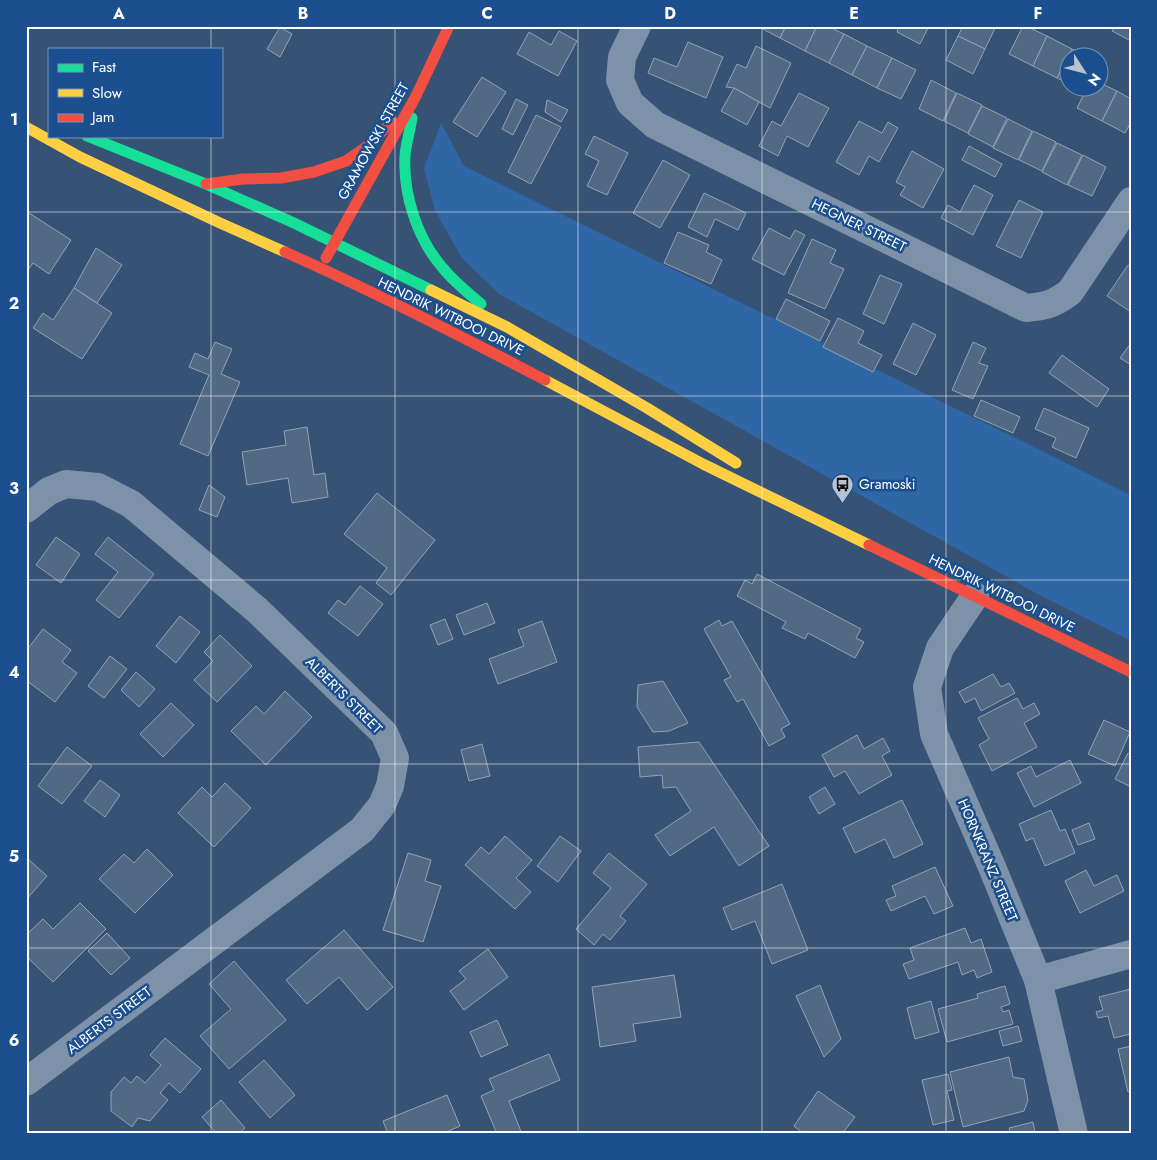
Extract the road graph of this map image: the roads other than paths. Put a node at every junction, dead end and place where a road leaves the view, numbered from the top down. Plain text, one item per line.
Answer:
1 (449, 26) edge
2 (637, 26) edge
3 (416, 96) junction
4 (26, 127) edge
5 (92, 138) edge
6 (206, 184) junction
7 (1131, 201) edge
8 (334, 242) junction
9 (320, 268) junction
10 (507, 327) junction
11 (749, 471) dead end
12 (774, 487) dead end
13 (26, 509) edge
14 (859, 540) junction
15 (975, 596) junction
16 (1131, 672) edge
17 (1131, 954) edge
18 (1038, 980) junction
19 (26, 1082) edge
20 (1074, 1134) edge

1 - 3 main road, GRAMOWSKI STREET
2 - 7 street, HEGNER STREET
3 - 6 main road
3 - 8 main road, GRAMOWSKI STREET
3 - 10 main road
4 - 9 main road, HENDRIK WITBOOI DRIVE
5 - 6 main road, HENDRIK WITBOOI DRIVE
6 - 8 main road, HENDRIK WITBOOI DRIVE
8 - 9 main road, GRAMOWSKI STREET
8 - 10 main road, HENDRIK WITBOOI DRIVE
9 - 14 main road, HENDRIK WITBOOI DRIVE
10 - 11 main road, HENDRIK WITBOOI DRIVE
12 - 14 main road, HENDRIK WITBOOI DRIVE
13 - 19 street, ALBERTS STREET
14 - 15 main road, HENDRIK WITBOOI DRIVE
15 - 16 main road, HENDRIK WITBOOI DRIVE
15 - 18 street, HORNKRANZ STREET
17 - 18 street
18 - 20 street, HORNKRANZ STREET

